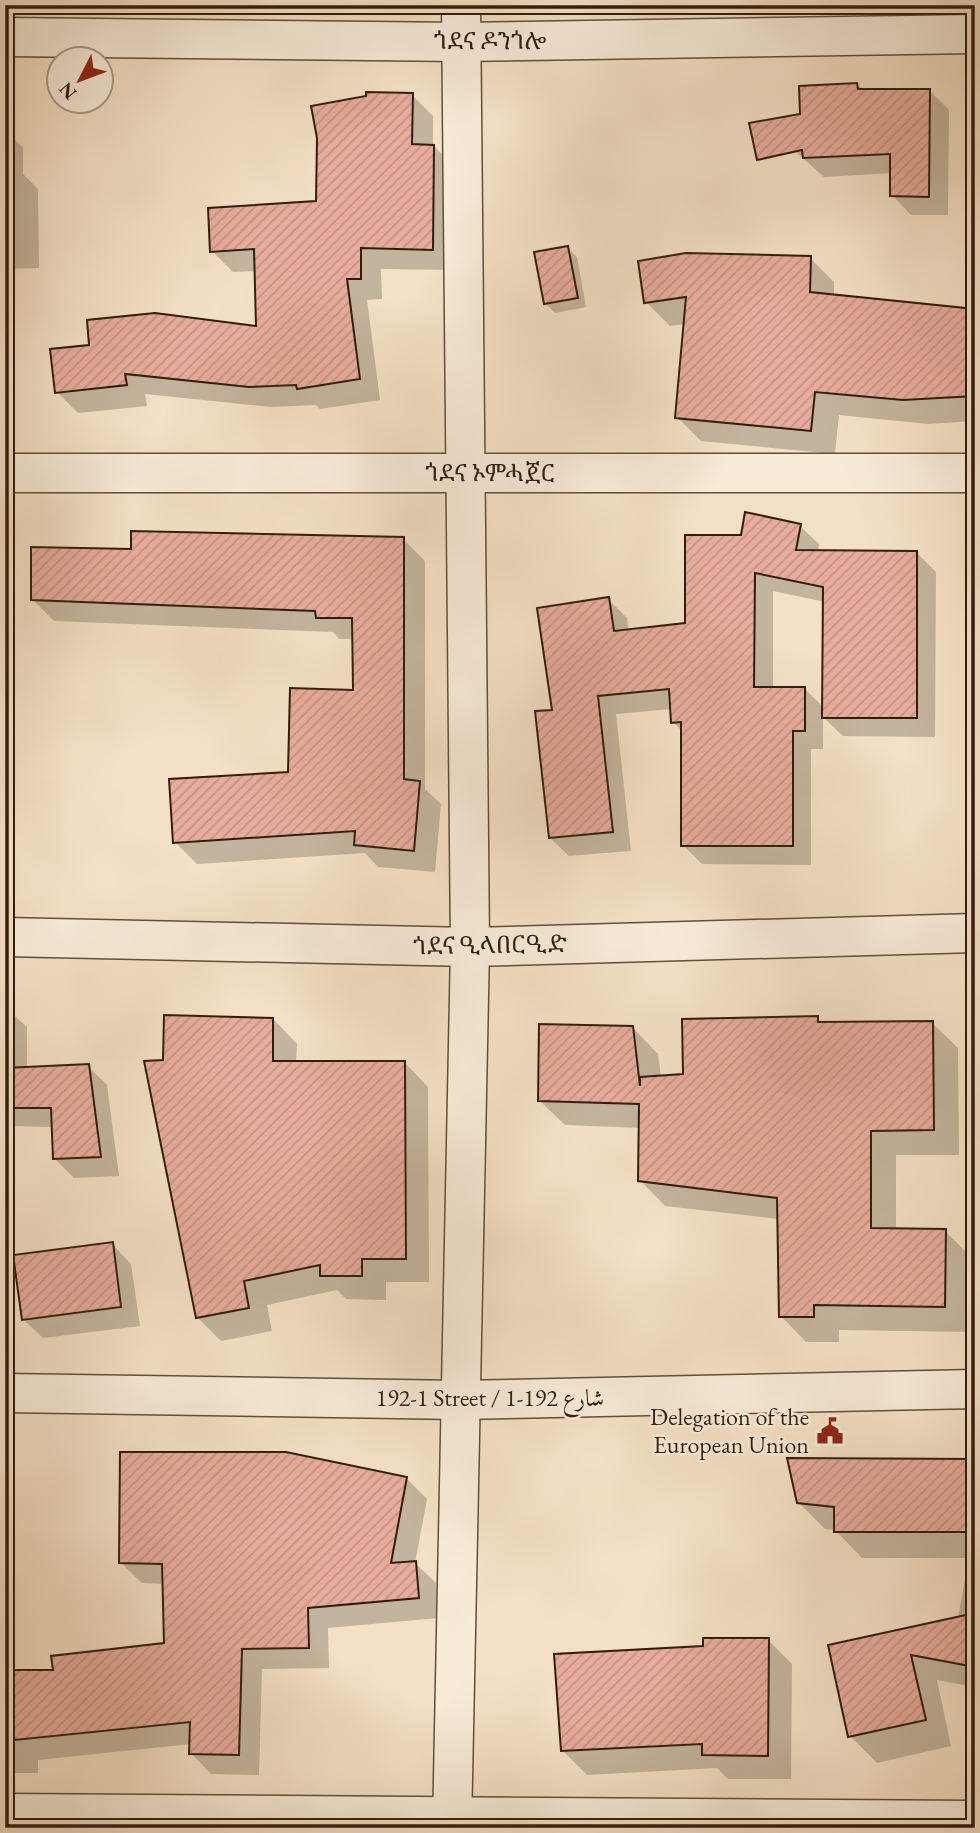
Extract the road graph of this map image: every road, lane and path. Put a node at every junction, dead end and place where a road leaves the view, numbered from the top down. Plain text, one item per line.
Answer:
1 (461, 23) edge
2 (975, 34) edge
3 (5, 37) edge
4 (5, 473) edge
5 (464, 473) junction
6 (975, 473) edge
7 (975, 933) edge
8 (5, 937) edge
9 (470, 947) junction
10 (975, 1389) edge
11 (5, 1393) edge
12 (460, 1400) junction
13 (5, 1813) edge
14 (975, 1820) edge
15 (452, 1822) edge

1 - 2 street, ጎደና ዶንጎሎ
1 - 3 street, ጎደና ዶንጎሎ
1 - 5 street
4 - 5 street, ጎደና ኦምሓጀር
5 - 6 street, ጎደና ኦምሓጀር
5 - 9 street
7 - 9 street, ጎደና ዒላበርዒድ
8 - 9 street, ጎደና ዒላበርዒድ
9 - 12 street
10 - 12 street, 192-1 Street / شارع 192-1
11 - 12 street, 192-1 Street / شارع 192-1
12 - 15 street
13 - 15 street
14 - 15 street

